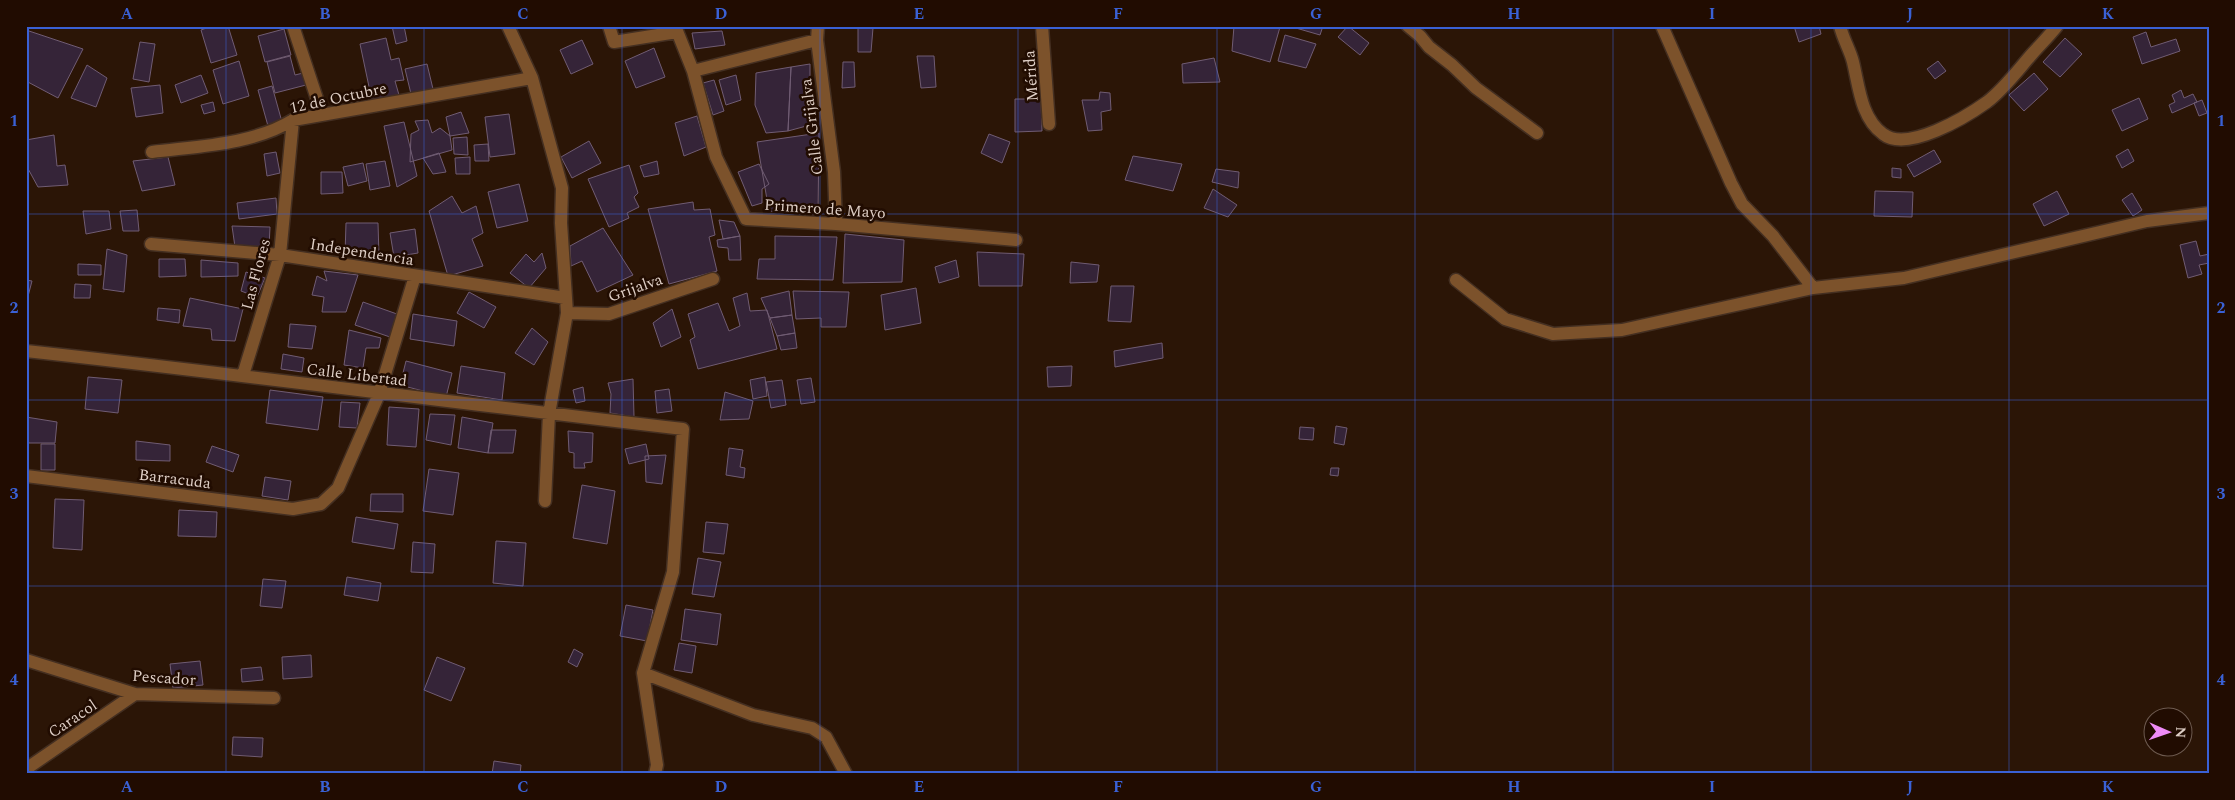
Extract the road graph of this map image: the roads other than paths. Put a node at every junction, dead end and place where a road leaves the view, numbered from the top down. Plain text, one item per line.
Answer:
1 (292, 26) edge
2 (508, 26) edge
3 (609, 26) edge
4 (818, 26) edge
5 (1042, 26) edge
6 (1408, 26) edge
7 (1662, 26) edge
8 (1840, 26) edge
9 (2058, 26) edge
10 (676, 29) edge
11 (817, 40) junction
12 (694, 71) junction
13 (532, 78) junction
14 (322, 114) junction
15 (293, 120) junction
16 (1049, 124) dead end
17 (1537, 134) dead end
18 (152, 152) dead end
19 (2209, 213) edge
20 (836, 224) junction
21 (1016, 240) dead end
22 (151, 244) dead end
23 (280, 255) junction
24 (415, 276) junction
25 (713, 279) dead end
26 (1456, 280) dead end
27 (1814, 288) junction
28 (566, 298) junction
29 (567, 313) junction
30 (26, 352) edge
31 (243, 375) junction
32 (379, 394) junction
33 (549, 414) junction
34 (26, 476) edge
35 (545, 500) dead end
36 (26, 660) edge
37 (643, 673) junction
38 (135, 694) junction
39 (274, 698) dead end
40 (26, 768) edge
41 (655, 774) edge
42 (846, 774) edge

1 - 14 street
2 - 13 street
3 - 10 street
4 - 11 street, Calle Grijalva
5 - 16 street, Mérida
6 - 17 street
7 - 27 street
8 - 9 street
10 - 12 street, Primero de Mayo
11 - 12 street
11 - 20 street, Calle Grijalva
12 - 20 street, Primero de Mayo
13 - 14 street, 12 de Octubre
13 - 28 street
14 - 15 street, 12 de Octubre
15 - 18 street, 12 de Octubre
15 - 23 street, Las Flores
19 - 27 street
20 - 21 street, Primero de Mayo
22 - 23 street, Independencia
23 - 24 street, Independencia
23 - 31 street, Las Flores
24 - 28 street, Independencia
24 - 32 street
25 - 29 street, Grijalva
26 - 27 street
28 - 29 street
29 - 33 street
30 - 31 street, Calle Libertad
31 - 32 street, Calle Libertad
32 - 33 street, Calle Libertad
32 - 34 street, Barracuda
33 - 35 street
33 - 37 street, Calle Libertad
36 - 38 street, Pescador
37 - 41 street
37 - 42 street
38 - 39 street, Pescador
38 - 40 street, Caracol

